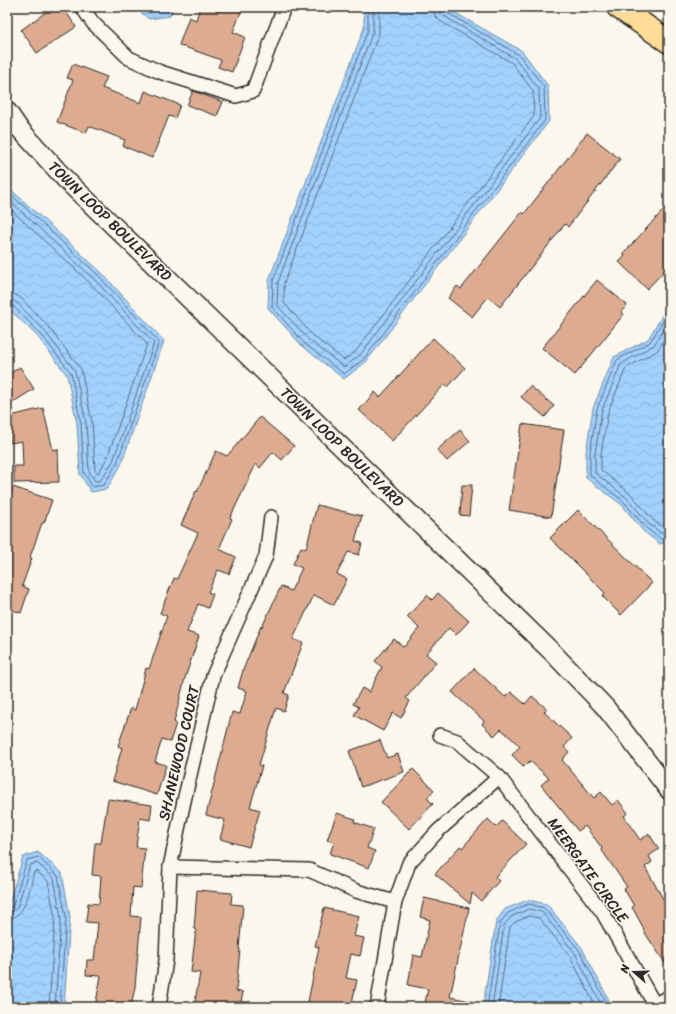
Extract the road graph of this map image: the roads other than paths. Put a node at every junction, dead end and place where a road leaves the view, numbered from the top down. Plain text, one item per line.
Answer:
1 (82, 7) edge
2 (284, 7) edge
3 (618, 7) edge
4 (669, 42) edge
5 (7, 111) edge
6 (270, 517) dead end
7 (440, 735) dead end
8 (500, 777) junction
9 (669, 790) edge
10 (170, 867) junction
11 (395, 902) junction
12 (669, 997) edge
13 (655, 1006) edge
14 (159, 1007) edge
15 (377, 1007) edge

1 - 2 street
3 - 4 highway
5 - 9 street, TOWN LOOP BOULEVARD
6 - 10 street, SHANEWOOD COURT
7 - 8 street, MEERGATE CIRCLE
8 - 11 street
8 - 13 street, MEERGATE CIRCLE
10 - 11 street
10 - 14 street, SHANEWOOD COURT
11 - 15 street
12 - 13 street

